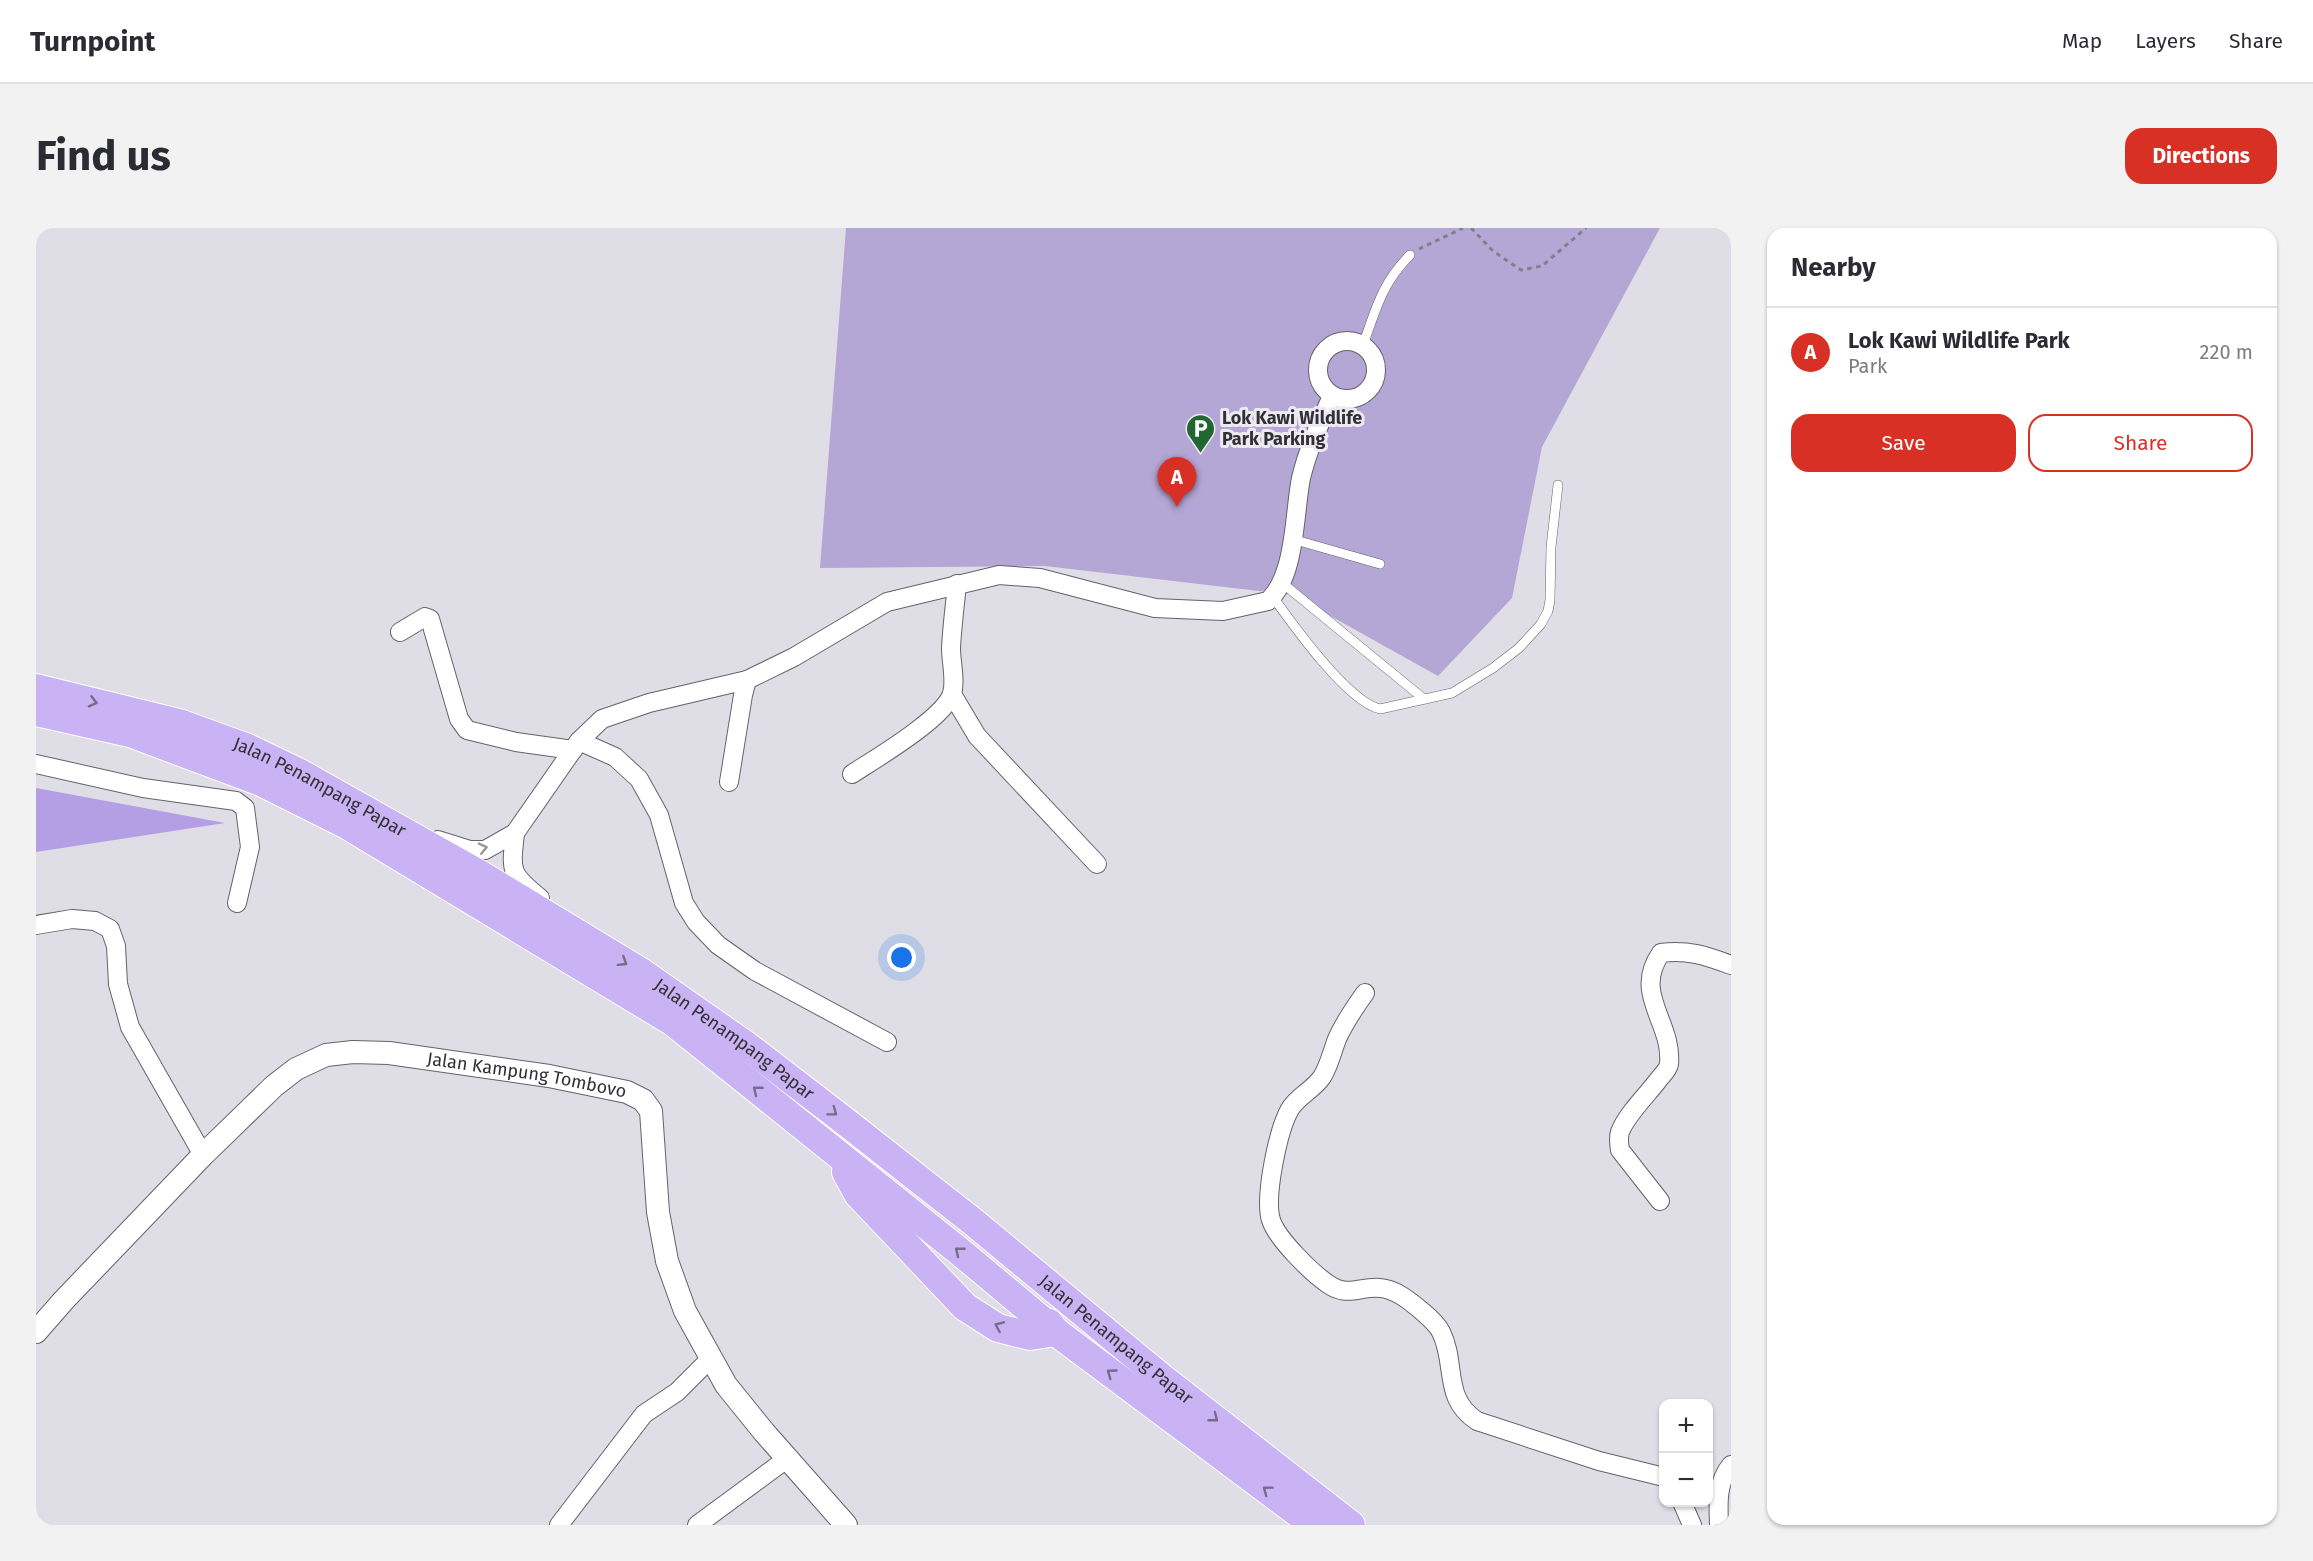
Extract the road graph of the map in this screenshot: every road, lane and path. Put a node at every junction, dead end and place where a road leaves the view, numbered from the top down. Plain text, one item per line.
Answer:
1 (1463, 228) edge
2 (1472, 228) edge
3 (1586, 228) edge
4 (1410, 255) joint
5 (1364, 345) junction
6 (1332, 396) junction
7 (1558, 485) dead end
8 (1292, 539) junction
9 (1380, 564) dead end
10 (957, 584) junction
11 (1277, 590) junction
12 (400, 632) dead end
13 (747, 680) junction
14 (36, 688) edge
15 (952, 694) junction
16 (1424, 699) junction
17 (36, 712) edge
18 (576, 746) junction
19 (36, 764) edge
20 (852, 774) dead end
21 (729, 782) dead end
22 (388, 821) junction
23 (515, 833) junction
24 (1097, 864) dead end
25 (237, 903) dead end
26 (36, 925) edge
27 (592, 942) junction
28 (1731, 965) edge
29 (1365, 993) dead end
30 (888, 1042) dead end
31 (836, 1153) junction
32 (203, 1155) junction
33 (1660, 1201) dead end
34 (972, 1221) junction
35 (36, 1332) edge
36 (1056, 1332) junction
37 (710, 1359) junction
38 (788, 1458) junction
39 (1731, 1465) edge
40 (1659, 1476) edge
41 (1684, 1507) edge
42 (559, 1525) edge
43 (697, 1525) edge
44 (846, 1525) edge
45 (1314, 1525) edge
46 (1351, 1525) edge
47 (1692, 1525) edge
48 (1719, 1525) edge

1 - 4 path
2 - 3 path
4 - 5 lane
5 - 6 street
5 - 6 street
6 - 8 street
7 - 16 lane
8 - 9 lane
8 - 11 street
10 - 11 street
10 - 13 street
10 - 15 street
11 - 16 lane
11 - 16 lane
12 - 18 street
13 - 18 street
13 - 21 street
14 -> 22 main road, Jalan Penampang Papar
15 - 20 street
15 - 24 street
31 -> 17 main road, Jalan Penampang Papar
18 - 23 street
18 - 30 street
19 - 25 street
22 -> 23 street
22 - 27 main road, Jalan Penampang Papar
23 - 27 street
26 - 32 street
27 -> 34 main road, Jalan Penampang Papar
28 - 33 street
29 - 40 street
36 -> 31 main road, Jalan Penampang Papar
36 -> 31 main road
32 - 35 street, Jalan Kampung Tombovo
32 - 37 street, Jalan Kampung Tombovo
34 - 36 main road
34 -> 46 main road, Jalan Penampang Papar
45 -> 36 main road, Jalan Penampang Papar
37 - 38 street, Jalan Kampung Tombovo
37 - 42 street
38 - 43 street
38 - 44 street, Jalan Kampung Tombovo
39 - 48 street
41 - 47 street

